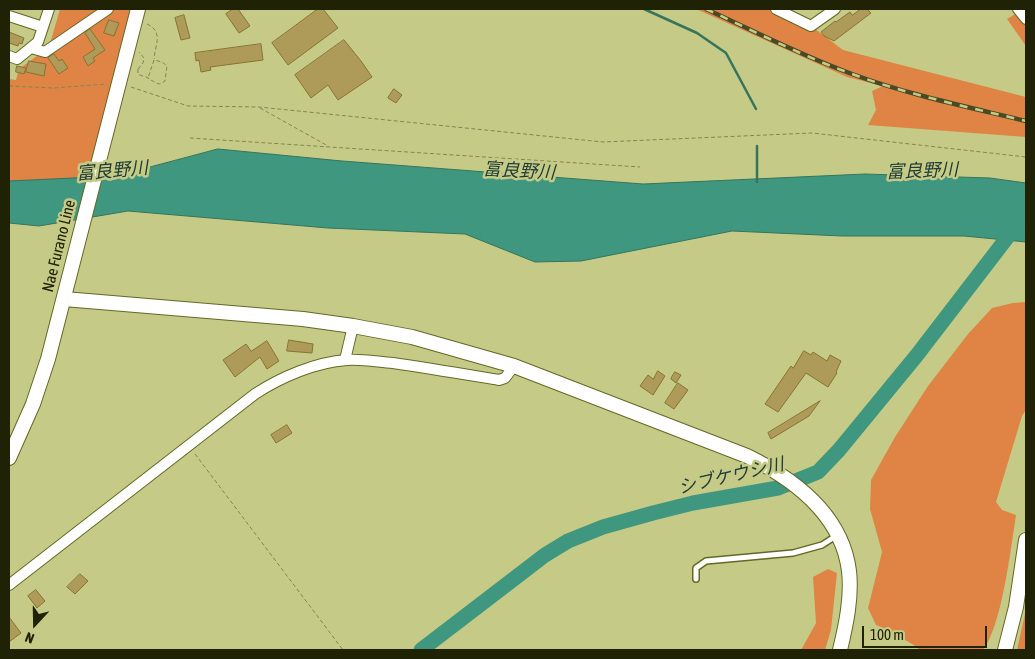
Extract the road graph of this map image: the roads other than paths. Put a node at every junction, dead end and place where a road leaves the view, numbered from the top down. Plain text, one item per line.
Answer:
1 (49, 9) edge
2 (108, 9) edge
3 (138, 9) edge
4 (779, 9) edge
5 (835, 9) edge
6 (1018, 9) edge
7 (9, 16) edge
8 (1026, 19) edge
9 (43, 28) junction
10 (31, 48) junction
11 (9, 56) edge
12 (64, 298) junction
13 (353, 326) junction
14 (345, 360) junction
15 (514, 366) junction
16 (9, 458) edge
17 (837, 535) junction
18 (1026, 540) edge
19 (696, 579) dead end
20 (9, 585) edge
21 (840, 650) edge
22 (1005, 650) edge

1 - 9 street
2 - 10 street
3 - 12 street, Nae Furano Line
4 - 5 street
6 - 8 street
7 - 9 street
9 - 10 street
10 - 11 street
12 - 13 street
12 - 16 street, Nae Furano Line
13 - 14 street
13 - 15 street
14 - 15 street
14 - 20 street
15 - 17 street
17 - 19 lane
17 - 21 street
18 - 22 street

